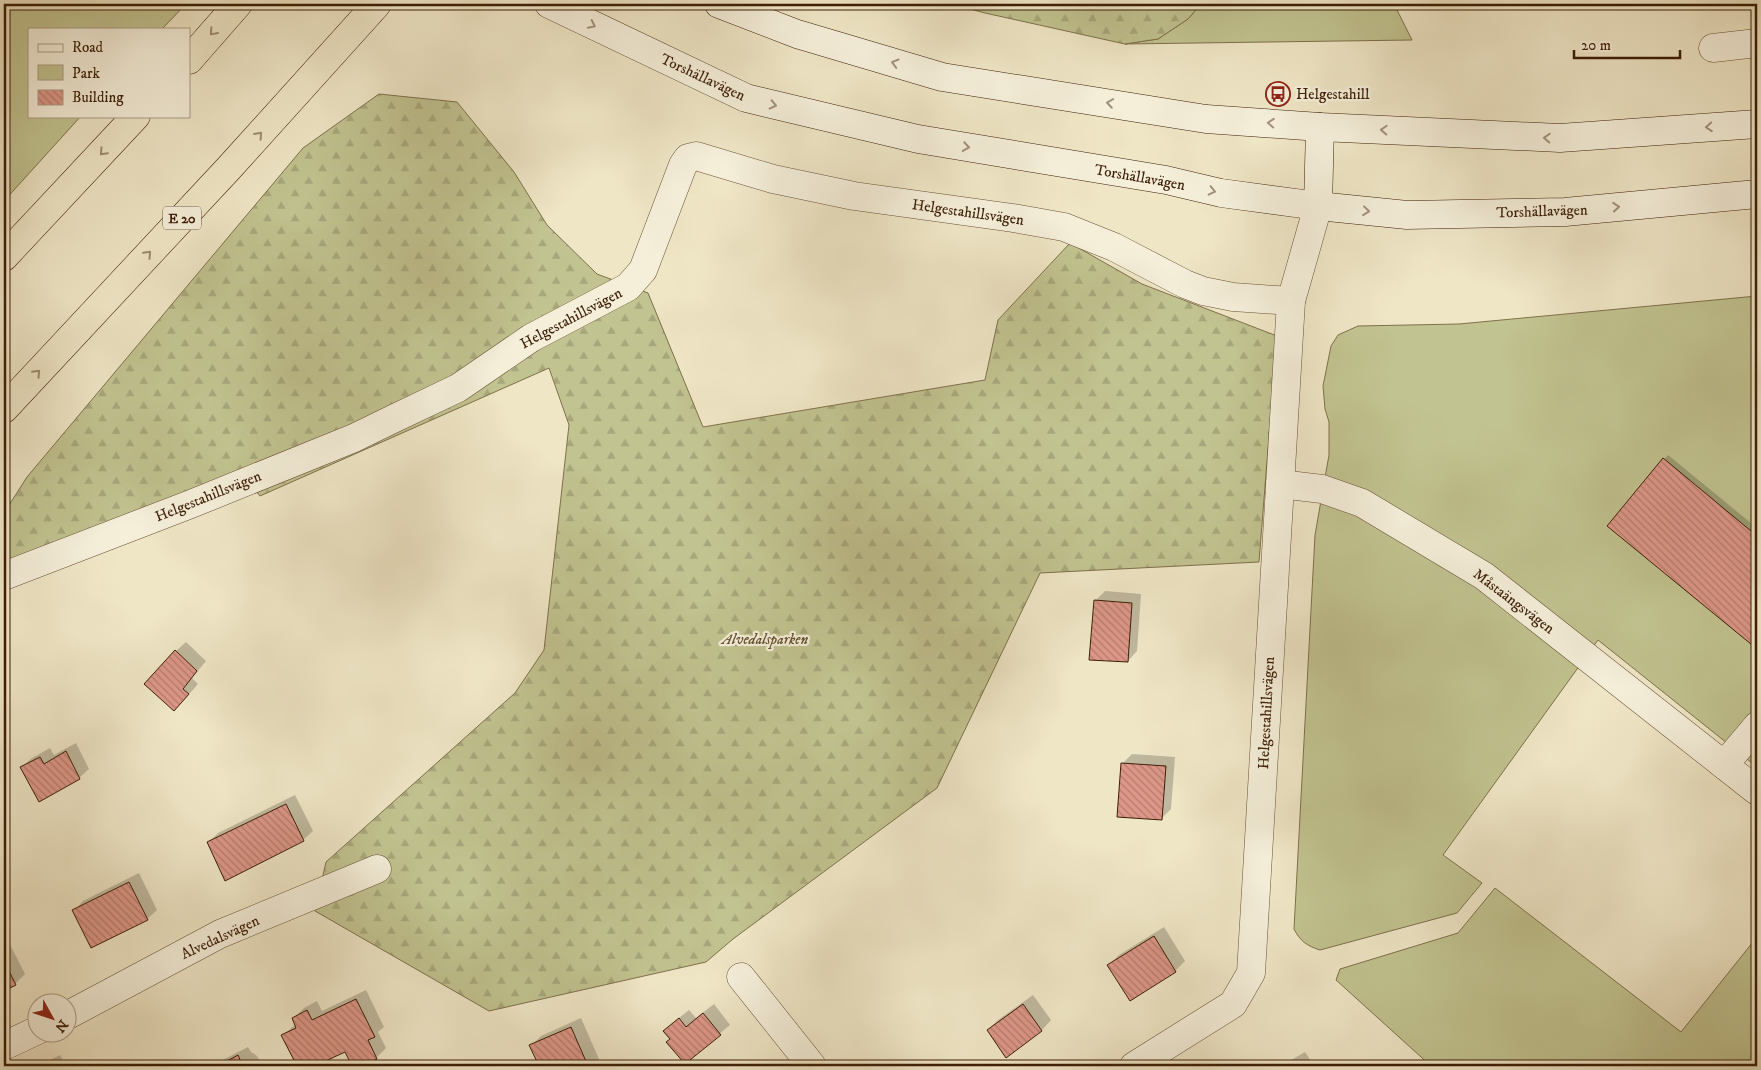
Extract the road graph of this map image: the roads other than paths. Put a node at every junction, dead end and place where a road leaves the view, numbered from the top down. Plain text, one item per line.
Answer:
1 (238, 4) edge
2 (377, 4) edge
3 (548, 4) edge
4 (719, 4) edge
5 (1757, 43) edge
6 (1713, 48) dead end
7 (190, 59) edge
8 (134, 118) edge
9 (1757, 124) edge
10 (1320, 127) junction
11 (1757, 194) edge
12 (1318, 206) junction
13 (4, 257) edge
14 (1291, 301) junction
15 (4, 408) edge
16 (1280, 484) junction
17 (4, 576) edge
18 (1757, 726) edge
19 (1724, 765) junction
20 (1757, 791) edge
21 (377, 869) dead end
22 (741, 977) dead end
23 (78, 1010) edge
24 (28, 1035) edge
25 (4, 1046) edge
26 (812, 1066) edge
27 (1134, 1066) edge

1 -> 7 highway
15 -> 2 highway, E 20
3 -> 12 street, Torshällavägen
10 -> 4 street
5 - 6 street
8 -> 13 highway
9 -> 10 street
10 - 12 street, Helgestahillsvägen
12 -> 11 street, Torshällavägen
12 - 14 street, Helgestahillsvägen
14 - 16 street, Helgestahillsvägen
14 - 17 street, Helgestahillsvägen
16 - 19 street, Måstaängsvägen
16 - 27 street, Helgestahillsvägen
18 - 19 street
19 - 20 street, Måstaängsvägen
21 - 23 street, Alvedalsvägen
22 - 26 street
24 - 25 street

